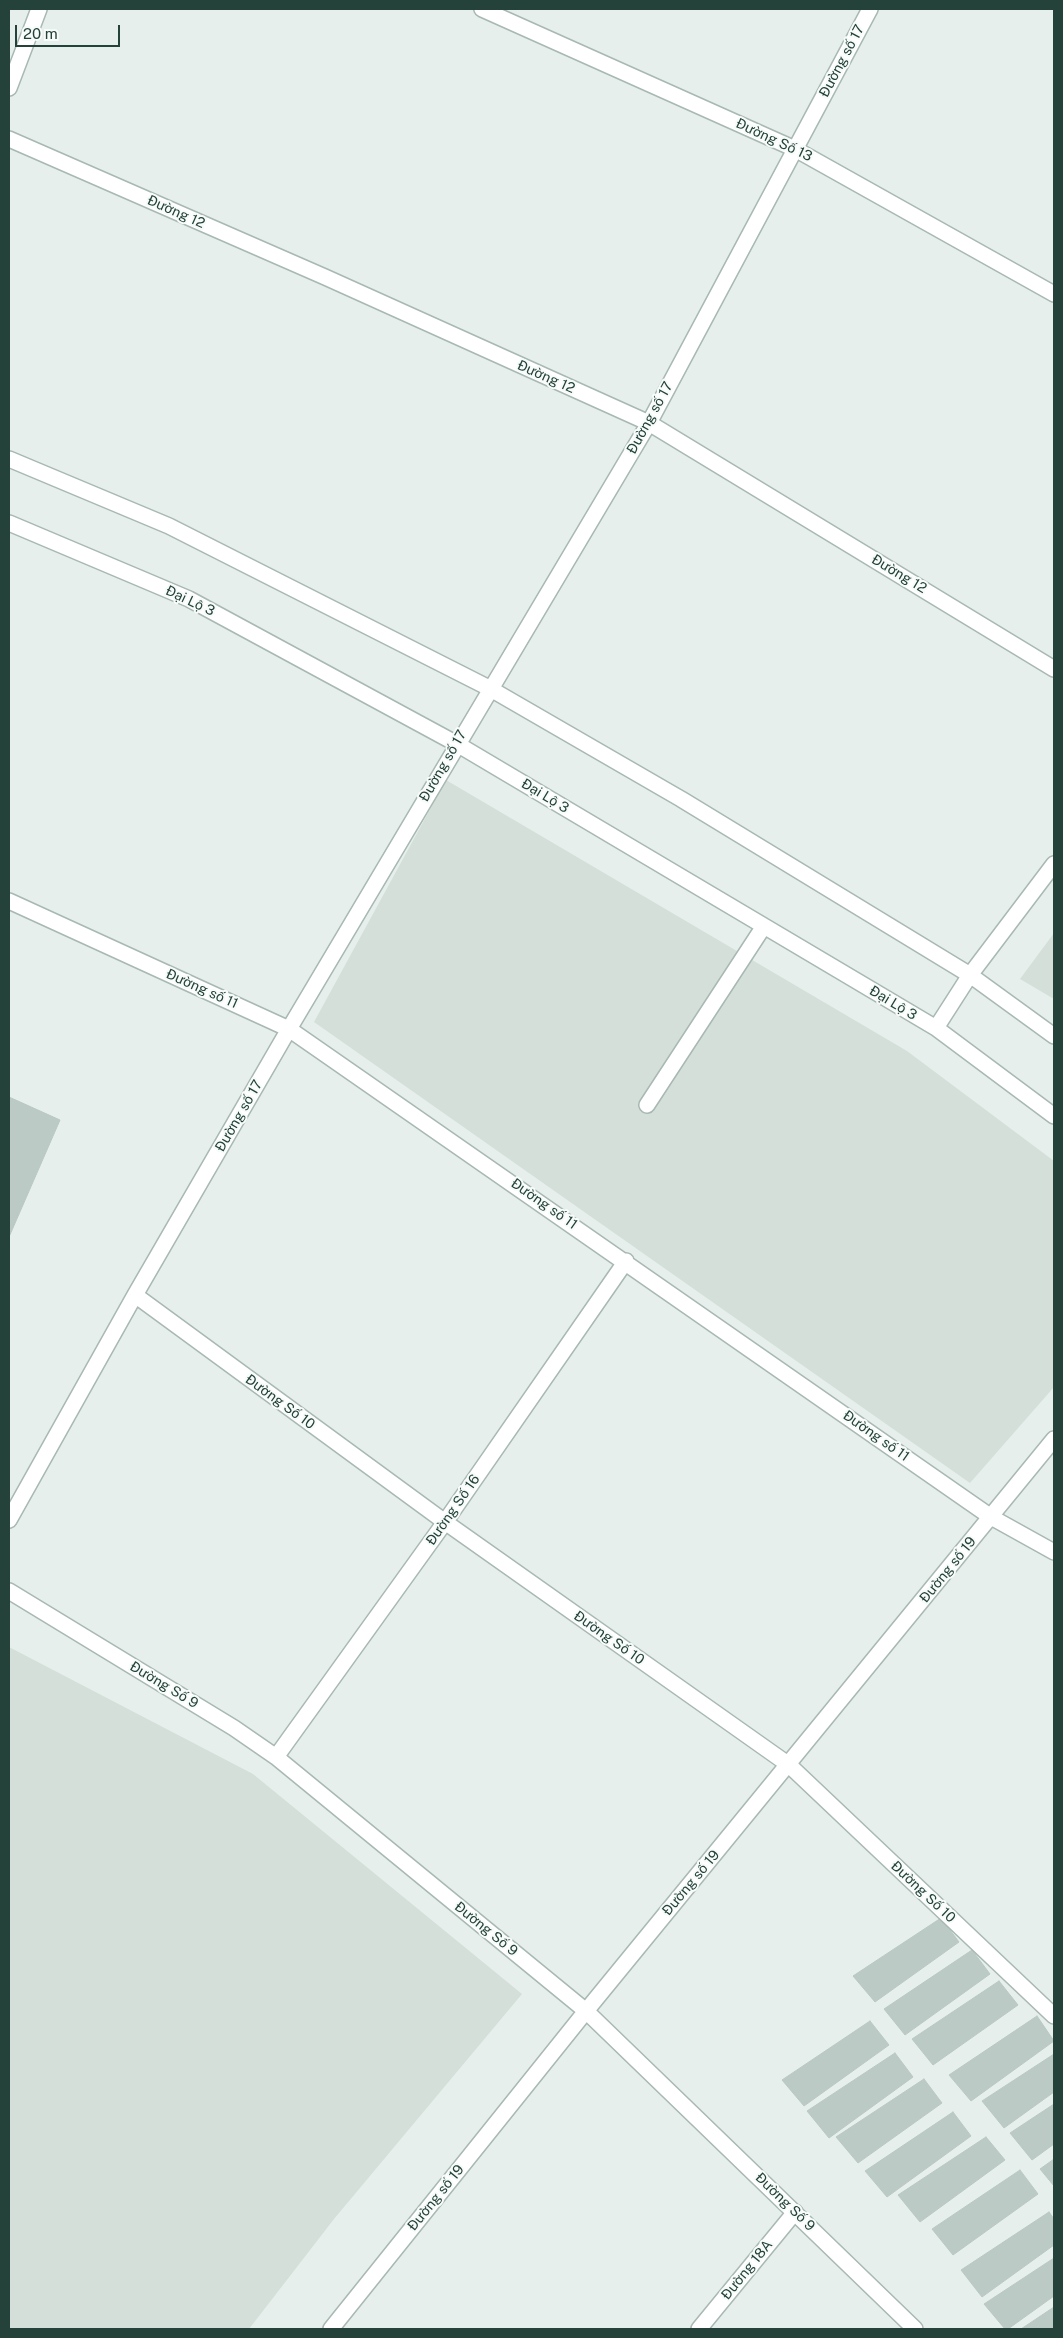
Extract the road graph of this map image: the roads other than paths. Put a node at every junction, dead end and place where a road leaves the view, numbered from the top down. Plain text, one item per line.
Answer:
1 (38, 9) edge
2 (482, 9) edge
3 (870, 9) edge
4 (9, 88) edge
5 (9, 139) edge
6 (795, 149) junction
7 (1054, 294) edge
8 (648, 423) junction
9 (9, 459) edge
10 (9, 523) edge
11 (1054, 669) edge
12 (489, 688) junction
13 (457, 744) junction
14 (1054, 864) edge
15 (9, 901) edge
16 (764, 926) junction
17 (970, 975) junction
18 (289, 1028) junction
19 (936, 1028) junction
20 (1054, 1036) edge
21 (648, 1104) dead end
22 (1054, 1116) edge
23 (626, 1261) junction
24 (135, 1295) junction
25 (1054, 1439) edge
26 (991, 1516) junction
27 (9, 1520) edge
28 (445, 1522) junction
29 (1054, 1552) edge
30 (9, 1591) edge
31 (276, 1757) junction
32 (789, 1765) junction
33 (586, 2011) junction
34 (1054, 2016) edge
35 (795, 2212) junction
36 (331, 2329) edge
37 (699, 2329) edge
38 (915, 2329) edge

1 - 4 street
2 - 6 street, Đường Số 13
3 - 6 street, Đường số 17
5 - 8 street, Đường 12
6 - 7 street, Đường Số 13
6 - 8 street, Đường số 17
8 - 11 street, Đường 12
8 - 12 street, Đường số 17
9 - 12 street
10 - 13 street, Đại Lộ 3
12 - 13 street, Đường số 17
12 - 17 street
13 - 16 street, Đại Lộ 3
13 - 18 street, Đường số 17
14 - 17 street
15 - 18 street, Đường số 11
16 - 19 street, Đại Lộ 3
16 - 21 street
17 - 19 street
17 - 20 street
18 - 23 street, Đường số 11
18 - 24 street, Đường số 17
19 - 22 street, Đại Lộ 3
23 - 26 street, Đường số 11
23 - 28 street, Đường Số 16
24 - 27 street, Đường số 17
24 - 28 street, Đường Số 10
25 - 26 street, Đường số 19
26 - 29 street, Đường số 11
26 - 32 street, Đường số 19
28 - 31 street, Đường Số 16
28 - 32 street, Đường Số 10
30 - 31 street, Đường Số 9
31 - 33 street, Đường Số 9
32 - 33 street, Đường số 19
32 - 34 street, Đường Số 10
33 - 35 street, Đường Số 9
33 - 36 street, Đường số 19
35 - 37 street, Đường 18A
35 - 38 street, Đường Số 9

